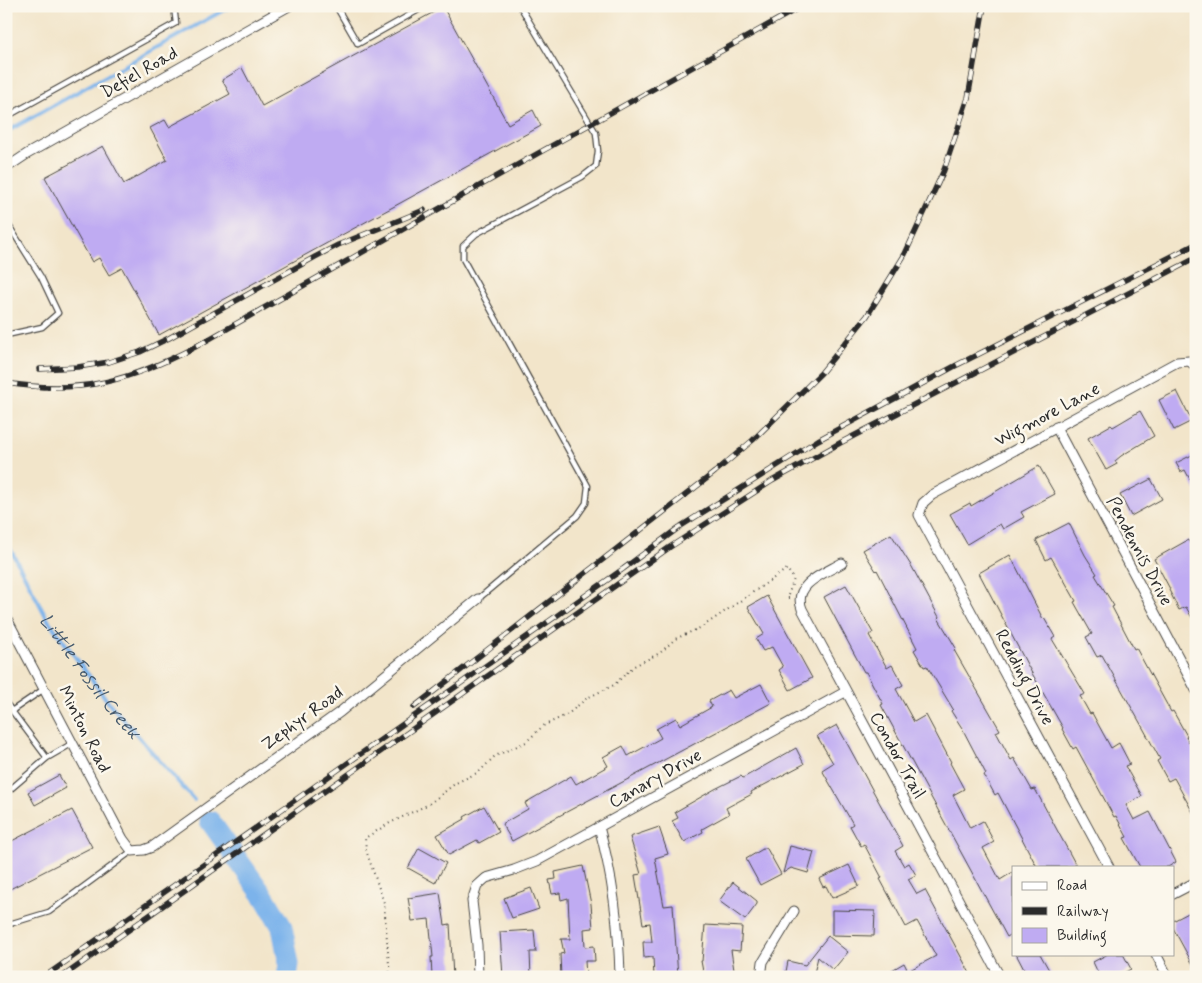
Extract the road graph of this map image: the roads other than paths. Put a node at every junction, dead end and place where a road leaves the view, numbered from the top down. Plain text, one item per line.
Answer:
1 (174, 6) edge
2 (289, 6) edge
3 (336, 6) edge
4 (411, 6) edge
5 (425, 6) edge
6 (520, 6) edge
7 (415, 12) junction
8 (6, 117) edge
9 (6, 168) edge
10 (6, 220) edge
11 (6, 332) edge
12 (1192, 363) edge
13 (1056, 427) junction
14 (923, 503) joint
15 (842, 563) dead end
16 (478, 599) joint
17 (6, 617) edge
18 (45, 688) junction
19 (1196, 690) edge
20 (845, 692) junction
21 (6, 703) edge
22 (6, 710) edge
23 (13, 710) junction
24 (73, 743) junction
25 (47, 758) junction
26 (6, 793) edge
27 (599, 827) junction
28 (135, 852) junction
29 (1108, 866) edge
30 (1196, 882) edge
31 (1174, 893) edge
32 (794, 911) dead end
33 (6, 925) edge
34 (1157, 956) edge
35 (478, 977) edge
36 (620, 977) edge
37 (762, 977) edge
38 (1000, 977) edge
39 (1168, 977) edge

1 - 8 lane
2 - 9 street, Defiel Road
3 - 7 lane
4 - 7 lane
5 - 7 lane
6 - 16 lane
10 - 11 lane
12 - 13 street, Wigmore Lane
13 - 14 street, Wigmore Lane
13 - 19 street, Pendennis Drive
14 - 29 street, Redding Drive
15 - 20 street, Condor Trail
16 - 28 street, Zephyr Road
17 - 18 street, Minton Road
18 - 23 lane
18 - 24 street, Minton Road
20 - 27 street, Canary Drive
20 - 38 street, Condor Trail
21 - 23 lane
22 - 23 lane
23 - 25 lane
24 - 25 lane
24 - 28 street, Minton Road
25 - 26 lane
27 - 35 street, Canary Drive
27 - 36 street
28 - 33 lane
30 - 31 street
32 - 37 street
34 - 39 street

